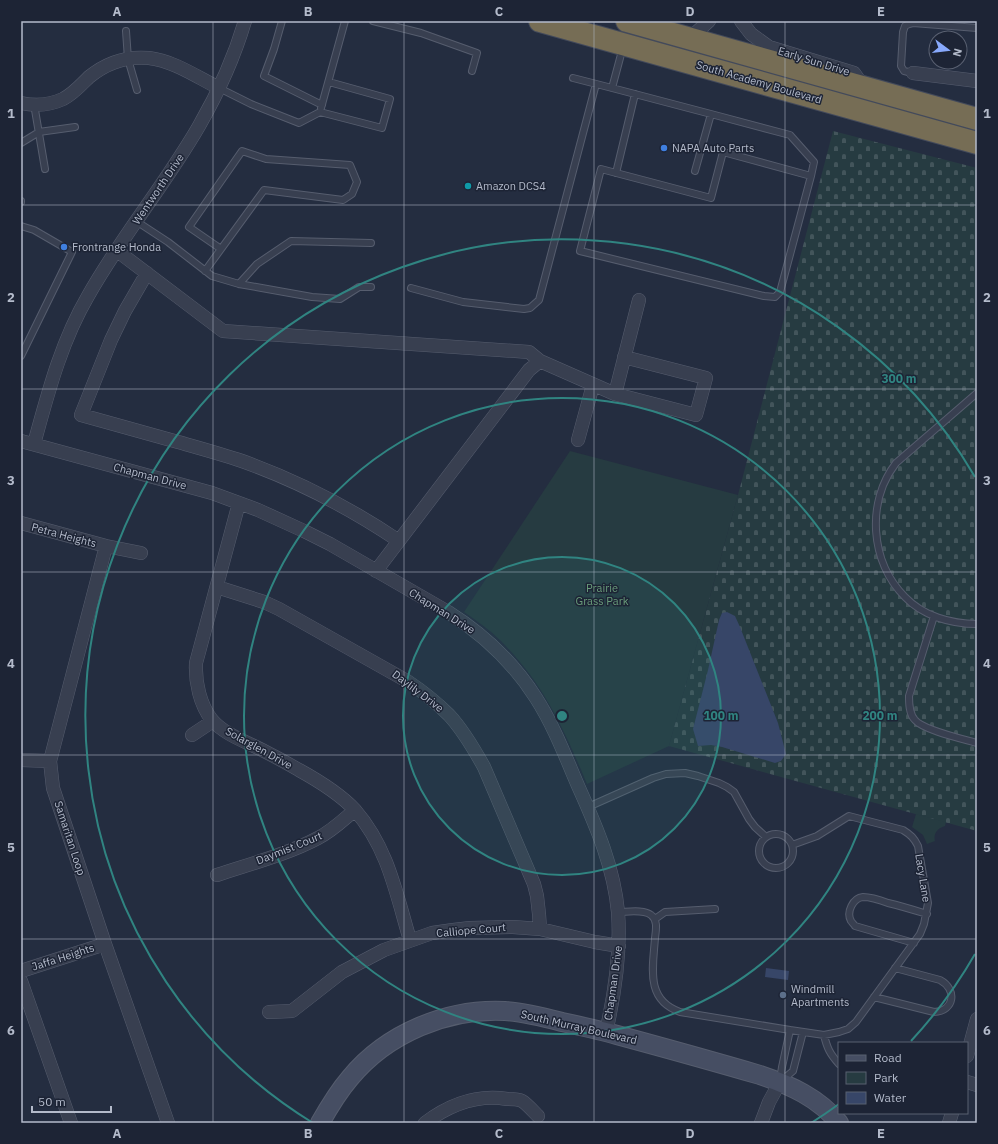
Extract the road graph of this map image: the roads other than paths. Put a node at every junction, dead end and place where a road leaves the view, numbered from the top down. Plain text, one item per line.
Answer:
1 (245, 21) edge
2 (282, 21) edge
3 (345, 21) edge
4 (373, 21) edge
5 (540, 21) edge
6 (627, 21) edge
7 (709, 21) edge
8 (741, 21) edge
9 (977, 28) edge
10 (126, 31) dead end
11 (690, 38) junction
12 (624, 44) junction
13 (128, 59) junction
14 (472, 71) dead end
15 (913, 73) joint
16 (573, 78) dead end
17 (977, 81) edge
18 (329, 82) junction
19 (596, 84) junction
20 (219, 88) junction
21 (612, 88) junction
22 (866, 89) junction
23 (137, 90) dead end
24 (635, 94) junction
25 (21, 103) edge
26 (34, 104) junction
27 (322, 104) junction
28 (320, 112) junction
29 (711, 114) junction
30 (977, 120) edge
31 (75, 127) dead end
32 (39, 132) junction
33 (21, 143) edge
34 (977, 143) edge
35 (45, 169) dead end
36 (696, 171) dead end
37 (616, 173) junction
38 (810, 176) junction
39 (136, 221) junction
40 (21, 226) edge
41 (371, 243) dead end
42 (221, 249) junction
43 (116, 250) junction
44 (205, 271) junction
45 (147, 273) junction
46 (239, 284) junction
47 (371, 288) dead end
48 (411, 288) dead end
49 (639, 300) dead end
50 (21, 356) edge
51 (624, 357) junction
52 (540, 361) junction
53 (593, 385) junction
54 (977, 392) edge
55 (615, 394) junction
56 (21, 440) edge
57 (578, 440) dead end
58 (34, 444) junction
59 (239, 503) junction
60 (21, 523) edge
61 (400, 541) junction
62 (106, 546) junction
63 (141, 553) dead end
64 (376, 571) junction
65 (217, 587) junction
66 (934, 616) junction
67 (977, 624) edge
68 (213, 721) junction
69 (192, 736) dead end
70 (977, 743) edge
71 (21, 760) edge
72 (50, 761) junction
73 (588, 807) junction
74 (355, 810) junction
75 (766, 837) junction
76 (792, 845) junction
77 (217, 875) dead end
78 (715, 909) dead end
79 (618, 912) junction
80 (927, 914) junction
81 (655, 919) junction
82 (540, 929) junction
83 (410, 940) junction
84 (914, 943) junction
85 (105, 944) junction
86 (619, 946) junction
87 (895, 968) junction
88 (21, 971) edge
89 (21, 981) edge
90 (874, 997) junction
91 (269, 1012) dead end
92 (977, 1019) edge
93 (790, 1030) junction
94 (606, 1032) junction
95 (803, 1032) junction
96 (824, 1035) junction
97 (968, 1052) edge
98 (838, 1063) edge
99 (780, 1082) junction
100 (538, 1116) dead end
101 (71, 1123) edge
102 (168, 1123) edge
103 (320, 1123) edge
104 (425, 1123) edge
105 (761, 1123) edge
106 (840, 1123) edge

1 - 20 street, Wentworth Drive
2 - 27 lane
3 - 18 lane
4 - 14 lane
5 - 12 highway, South Academy Boulevard
6 - 11 highway, South Academy Boulevard
7 - 11 street
8 - 22 street, Early Sun Drive
9 - 15 lane
10 - 13 lane
11 - 22 highway, South Academy Boulevard
12 - 21 lane
12 - 34 highway, South Academy Boulevard
13 - 20 street
13 - 23 lane
13 - 26 street
15 - 17 street
16 - 19 lane
18 - 27 lane
18 - 28 lane
19 - 21 lane
19 - 48 lane
20 - 28 lane
20 - 39 street, Wentworth Drive
21 - 24 lane
22 - 30 highway, South Academy Boulevard
24 - 29 lane
24 - 37 lane
25 - 26 street
26 - 32 lane
27 - 28 lane
29 - 36 lane
29 - 38 lane
31 - 32 lane
32 - 33 lane
32 - 35 lane
37 - 38 lane
37 - 38 lane
39 - 43 street, Wentworth Drive
39 - 44 lane
40 - 50 lane
41 - 46 lane
42 - 42 lane
42 - 44 lane
43 - 45 street
43 - 58 street, Wentworth Drive
44 - 46 lane
45 - 52 street
45 - 61 street
46 - 47 lane
49 - 51 street
51 - 55 street
51 - 55 street
52 - 53 street
52 - 61 street
53 - 55 street
53 - 57 street
54 - 66 lane
56 - 58 street, Chapman Drive
58 - 59 street, Chapman Drive
59 - 64 street, Chapman Drive
59 - 65 street, Solarglen Drive
60 - 62 street, Petra Heights
61 - 64 street
62 - 63 street, Petra Heights
62 - 72 street, Samaritan Loop
64 - 73 street, Chapman Drive
65 - 68 street, Solarglen Drive
65 - 82 street, Daylily Drive
66 - 67 lane
66 - 70 lane
68 - 69 street
68 - 74 street, Solarglen Drive
71 - 72 street
72 - 85 street, Samaritan Loop
73 - 75 lane
73 - 79 street, Chapman Drive
74 - 77 street, Daymist Court
74 - 83 street, Solarglen Drive
75 - 76 lane
75 - 76 lane
76 - 80 lane, Lacy Lane
78 - 81 lane
79 - 81 lane
79 - 86 street, Chapman Drive
80 - 84 lane, Lacy Lane
80 - 84 lane
81 - 93 lane, Lacy Lane
82 - 83 street, Calliope Court
82 - 86 street, Calliope Court
83 - 91 street, Calliope Court
84 - 87 lane, Lacy Lane
85 - 88 street, Jaffa Heights
85 - 102 street, Samaritan Loop
86 - 94 street, Chapman Drive
87 - 90 lane, Lacy Lane
87 - 90 lane
89 - 101 street
90 - 96 lane, Lacy Lane
92 - 97 street
93 - 95 lane, Lacy Lane
93 - 99 lane
94 - 99 main road, South Murray Boulevard
94 - 103 main road, South Murray Boulevard
95 - 96 lane, Lacy Lane
95 - 99 lane
96 - 98 lane
99 - 105 street
99 - 106 main road, South Murray Boulevard
100 - 104 street

